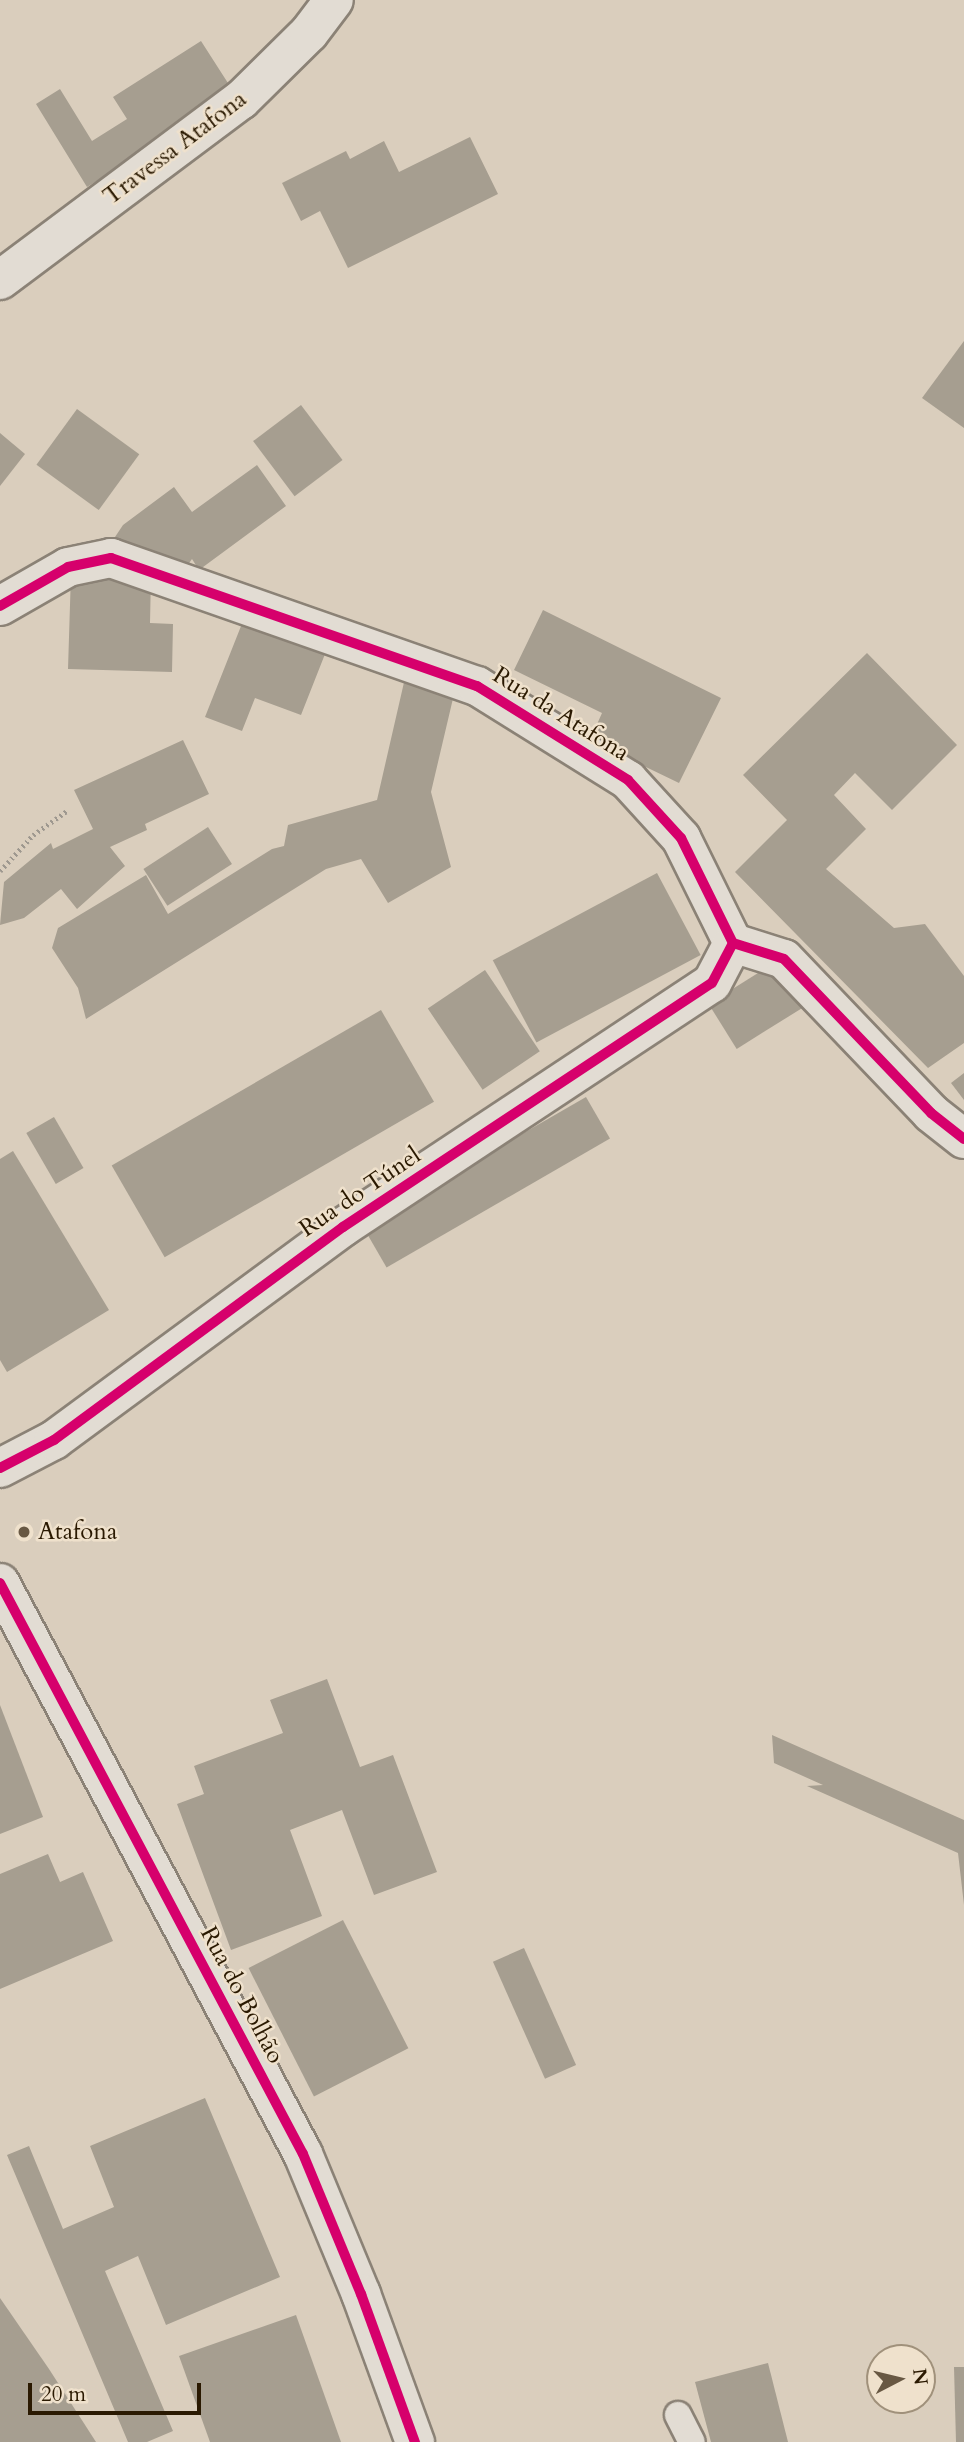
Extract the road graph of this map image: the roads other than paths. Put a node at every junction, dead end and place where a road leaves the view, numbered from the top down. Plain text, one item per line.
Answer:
1 (334, 0) edge
2 (0, 280) edge
3 (0, 606) edge
4 (733, 943) junction
5 (964, 1139) edge
6 (0, 1468) edge
7 (0, 1583) edge
8 (678, 2414) dead end
9 (415, 2442) edge
10 (692, 2442) edge

1 - 2 street, Travessa Atafona
3 - 4 street, Rua da Atafona
4 - 5 street
4 - 6 street, Rua do Túnel
7 - 9 street, Rua do Bolhão
8 - 10 lane

